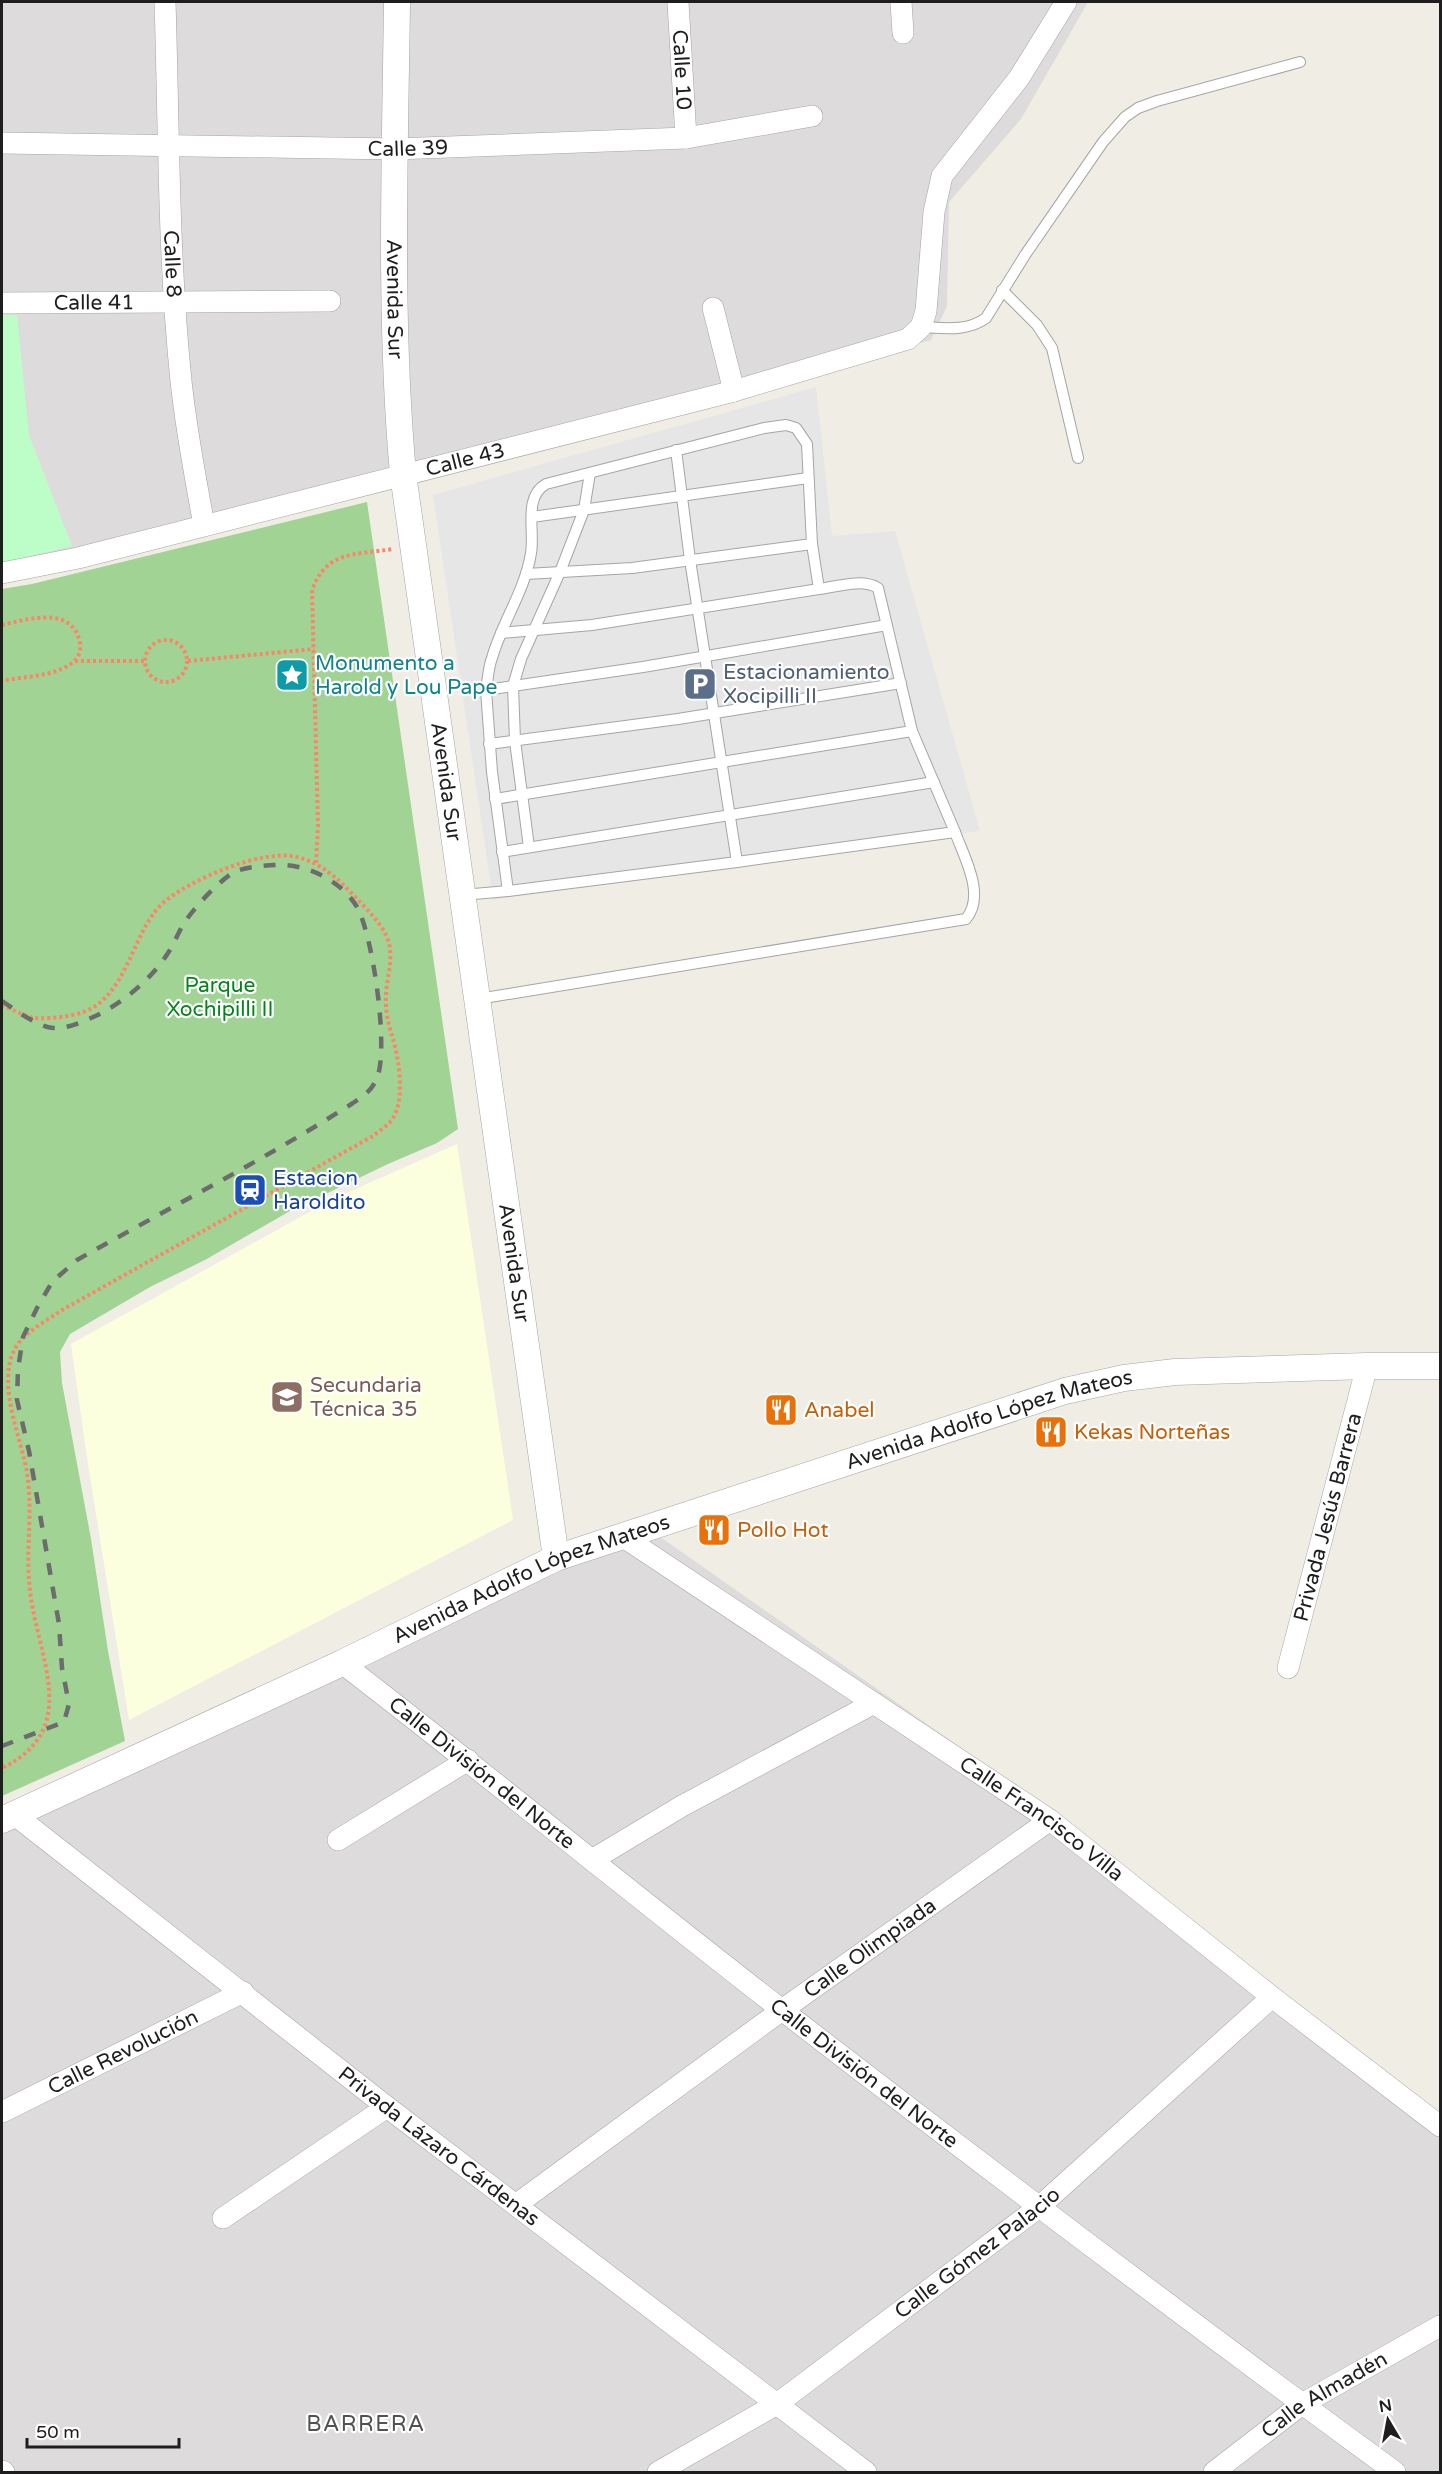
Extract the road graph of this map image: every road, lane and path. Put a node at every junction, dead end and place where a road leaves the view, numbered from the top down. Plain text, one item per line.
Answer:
1 (165, 2) edge
2 (398, 2) edge
3 (678, 2) edge
4 (901, 2) edge
5 (1066, 2) edge
6 (903, 33) dead end
7 (1300, 62) dead end
8 (812, 116) dead end
9 (686, 138) junction
10 (2, 142) edge
11 (169, 145) junction
12 (395, 149) junction
13 (1002, 290) junction
14 (174, 301) junction
15 (330, 302) dead end
16 (2, 303) edge
17 (713, 308) dead end
18 (921, 327) junction
19 (734, 391) junction
20 (676, 450) junction
21 (1078, 458) dead end
22 (590, 473) junction
23 (403, 474) junction
24 (808, 478) junction
25 (681, 496) junction
26 (584, 510) junction
27 (532, 517) junction
28 (204, 525) junction
29 (812, 544) junction
30 (413, 545) junction
31 (690, 560) junction
32 (560, 572) junction
33 (2, 573) edge
34 (526, 574) junction
35 (819, 590) junction
36 (697, 610) junction
37 (2, 625) edge
38 (887, 625) junction
39 (534, 630) junction
40 (501, 633) junction
41 (314, 649) junction
42 (704, 657) junction
43 (75, 661) junction
44 (188, 661) junction
45 (144, 662) junction
46 (2, 681) edge
47 (901, 683) junction
48 (513, 686) junction
49 (486, 690) junction
50 (713, 714) junction
51 (912, 731) junction
52 (515, 741) junction
53 (489, 744) junction
54 (720, 762) junction
55 (933, 782) junction
56 (522, 795) junction
57 (495, 799) junction
58 (729, 816) junction
59 (955, 832) junction
60 (529, 847) junction
61 (502, 852) junction
62 (737, 862) junction
63 (316, 863) junction
64 (508, 891) junction
65 (462, 895) junction
66 (477, 999) junction
67 (2, 1005) edge
68 (1367, 1366) junction
69 (1440, 1366) edge
70 (622, 1536) junction
71 (556, 1558) junction
72 (342, 1663) junction
73 (1288, 1668) dead end
74 (874, 1703) junction
75 (468, 1760) junction
76 (2, 1768) edge
77 (8, 1818) edge
78 (1050, 1820) junction
79 (338, 1840) dead end
80 (592, 1860) junction
81 (243, 1992) junction
82 (1272, 1997) junction
83 (782, 2010) junction
84 (387, 2107) junction
85 (2, 2112) edge
86 (1440, 2126) edge
87 (517, 2204) junction
88 (1039, 2207) junction
89 (223, 2218) dead end
90 (1440, 2326) edge
91 (777, 2404) junction
92 (1302, 2404) junction
93 (658, 2472) edge
94 (867, 2472) edge
95 (1214, 2472) edge
96 (1395, 2472) edge

1 - 11 street, Calle 8
2 - 12 street, Avenida Sur
3 - 9 street, Calle 10
4 - 6 street
5 - 18 street
7 - 13 lane
8 - 9 street, Calle 39
9 - 12 street, Calle 39
10 - 11 street, Calle 39
11 - 12 street, Calle 39
11 - 14 street, Calle 8
12 - 23 street, Avenida Sur
13 - 18 lane
13 - 21 lane
14 - 15 street, Calle 41
14 - 16 street, Calle 41
14 - 28 street, Calle 8
17 - 19 street
18 - 19 street, Calle 43
19 - 23 street, Calle 43
20 - 22 lane
20 - 24 lane
20 - 25 lane
22 - 26 lane
22 - 27 lane
23 - 28 street, Calle 43
23 - 30 street, Avenida Sur
24 - 25 lane
24 - 29 lane
25 - 26 lane
25 - 31 lane
26 - 27 lane
26 - 32 lane
27 - 34 lane
28 - 33 street, Calle 43
29 - 31 lane
29 - 35 lane
30 - 41 path
30 - 65 street, Avenida Sur
31 - 32 lane
31 - 36 lane
32 - 34 lane
32 - 39 lane
34 - 40 lane
35 - 36 lane
35 - 38 lane
36 - 39 lane
36 - 42 lane
37 - 43 path
38 - 42 lane
38 - 47 lane
39 - 40 lane
39 - 48 lane
40 - 49 lane
41 - 44 path
41 - 63 path
42 - 48 lane
42 - 50 lane
43 - 45 path
43 - 46 path
44 - 45 path
44 - 45 path
47 - 50 lane
47 - 51 lane
48 - 49 lane
48 - 52 lane
49 - 53 lane
50 - 52 lane
50 - 54 lane
51 - 54 lane
51 - 55 lane
52 - 53 lane
52 - 56 lane
53 - 57 lane
54 - 56 lane
54 - 58 lane
55 - 58 lane
55 - 59 lane
56 - 57 lane
56 - 60 lane
57 - 61 lane
58 - 60 lane
58 - 62 lane
59 - 62 lane
59 - 66 lane
60 - 61 lane
61 - 64 lane
62 - 64 lane
63 - 67 path
63 - 76 path
64 - 65 lane
65 - 66 street, Avenida Sur
66 - 71 street, Avenida Sur
68 - 69 street, Avenida Adolfo López Mateos
68 - 70 street, Avenida Adolfo López Mateos
68 - 73 street, Privada Jesús Barrera
70 - 71 street, Avenida Adolfo López Mateos
70 - 74 street, Calle Francisco Villa
71 - 72 street, Avenida Adolfo López Mateos
72 - 75 street, Calle División del Norte
72 - 77 street, Avenida Adolfo López Mateos
74 - 78 street, Calle Francisco Villa
74 - 80 street
75 - 79 street
75 - 80 street, Calle División del Norte
77 - 81 street, Privada Lázaro Cárdenas
78 - 82 street, Calle Francisco Villa
78 - 83 street, Calle Olimpiada
80 - 83 street, Calle División del Norte
81 - 84 street, Privada Lázaro Cárdenas
81 - 85 street, Calle Revolución
82 - 86 street, Calle Francisco Villa
82 - 88 street, Calle Gómez Palacio
83 - 87 street, Calle Olimpiada
83 - 88 street, Calle División del Norte
84 - 87 street, Privada Lázaro Cárdenas
84 - 89 street
87 - 91 street, Privada Lázaro Cárdenas
88 - 91 street, Calle Gómez Palacio
88 - 92 street, Calle División del Norte
90 - 92 street, Calle Almadén
91 - 93 street, Calle Gómez Palacio
91 - 94 street, Privada Lázaro Cárdenas
92 - 95 street, Calle Almadén
92 - 96 street, Calle División del Norte

